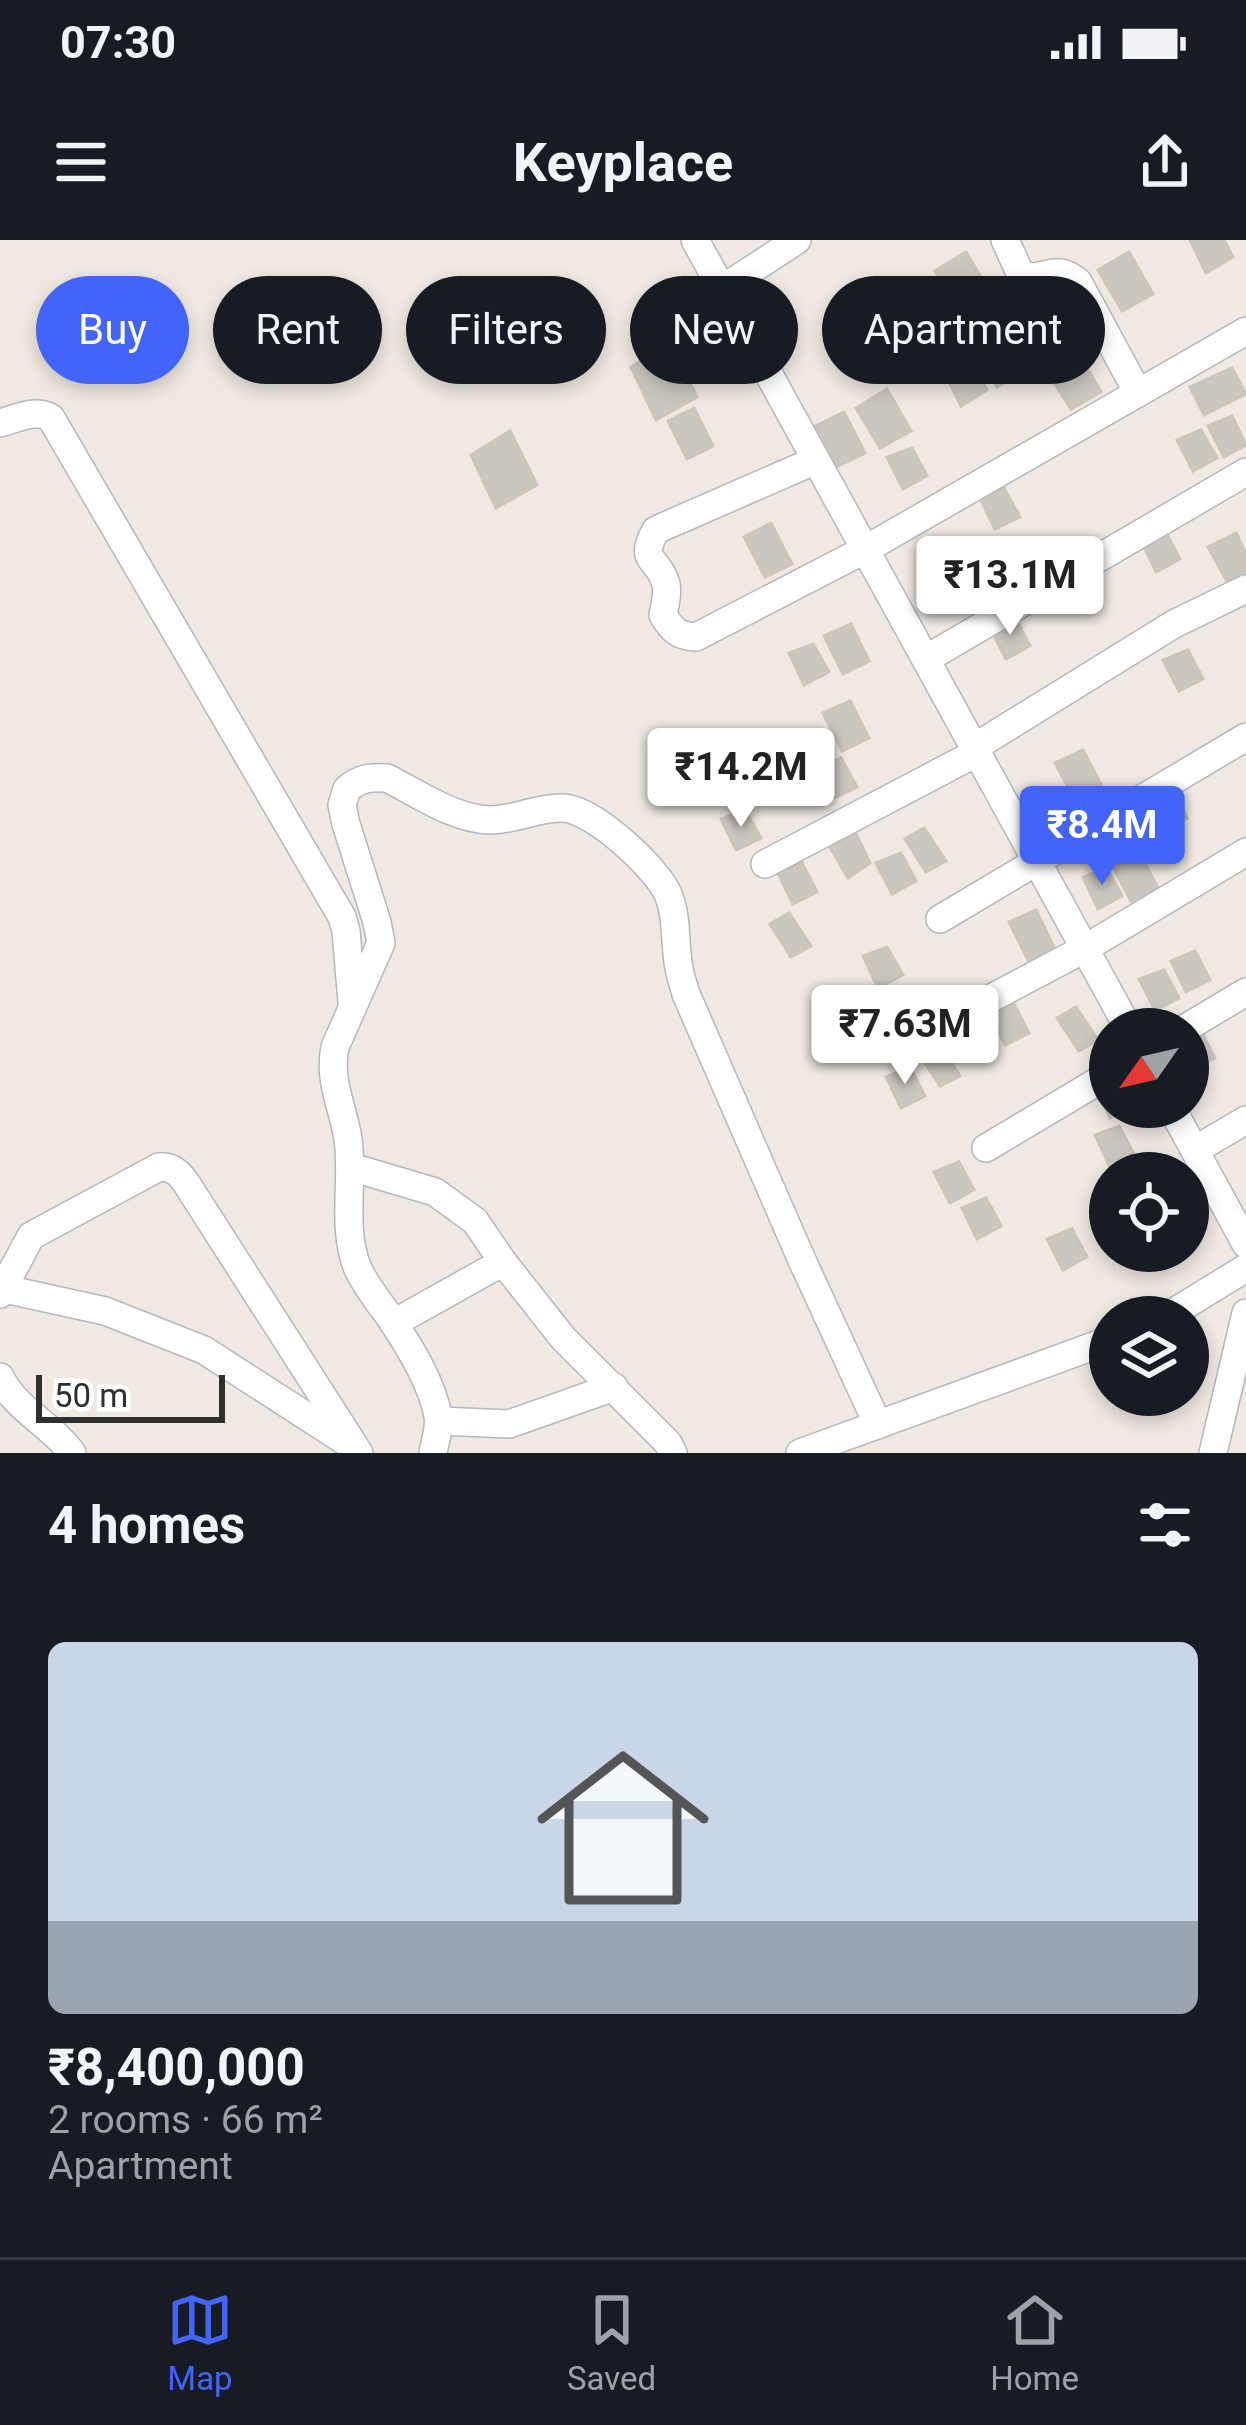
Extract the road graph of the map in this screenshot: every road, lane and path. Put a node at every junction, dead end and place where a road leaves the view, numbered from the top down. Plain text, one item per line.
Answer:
1 (695, 240) edge
2 (797, 240) edge
3 (1005, 240) edge
4 (714, 276) edge
5 (743, 276) edge
6 (1246, 331) edge
7 (773, 384) edge
8 (1138, 393) junction
9 (0, 423) edge
10 (814, 461) junction
11 (1246, 472) edge
12 (866, 549) junction
13 (1246, 589) edge
14 (926, 658) junction
15 (1246, 737) edge
16 (976, 750) junction
17 (1246, 852) edge
18 (1037, 861) junction
19 (765, 864) dead end
20 (940, 919) dead end
21 (1084, 949) junction
22 (1246, 992) edge
23 (353, 1006) junction
24 (1117, 1008) edge
25 (1209, 1014) edge
26 (901, 1046) dead end
27 (1089, 1087) edge
28 (1246, 1120) edge
29 (1183, 1128) edge
30 (986, 1148) dead end
31 (1195, 1150) junction
32 (351, 1167) junction
33 (1246, 1244) edge
34 (503, 1262) junction
35 (1246, 1268) edge
36 (3, 1292) edge
37 (1200, 1296) edge
38 (1246, 1313) edge
39 (394, 1324) junction
40 (1089, 1348) edge
41 (614, 1387) junction
42 (1, 1388) edge
43 (440, 1421) junction
44 (878, 1425) junction
45 (358, 1451) edge
46 (71, 1453) edge
47 (433, 1453) edge
48 (673, 1453) edge
49 (800, 1453) edge
50 (1213, 1453) edge

1 - 4 street
2 - 5 street
3 - 8 street
6 - 8 street
7 - 10 street
8 - 12 street
9 - 23 street
10 - 12 street
10 - 12 street
11 - 14 street
12 - 14 street
13 - 16 street
14 - 16 street
15 - 18 street
16 - 18 street
16 - 19 street
17 - 21 street
18 - 20 street
18 - 21 street
21 - 24 street
21 - 26 street
22 - 25 street
23 - 32 street
23 - 44 street
27 - 30 street
28 - 31 street
29 - 31 street
31 - 33 street
32 - 34 street
32 - 39 street
34 - 39 street
34 - 41 street
35 - 37 street
36 - 45 street
36 - 45 street
38 - 50 street
39 - 43 street
40 - 44 street
41 - 43 street
41 - 48 street
42 - 46 street
43 - 47 street
44 - 49 street

